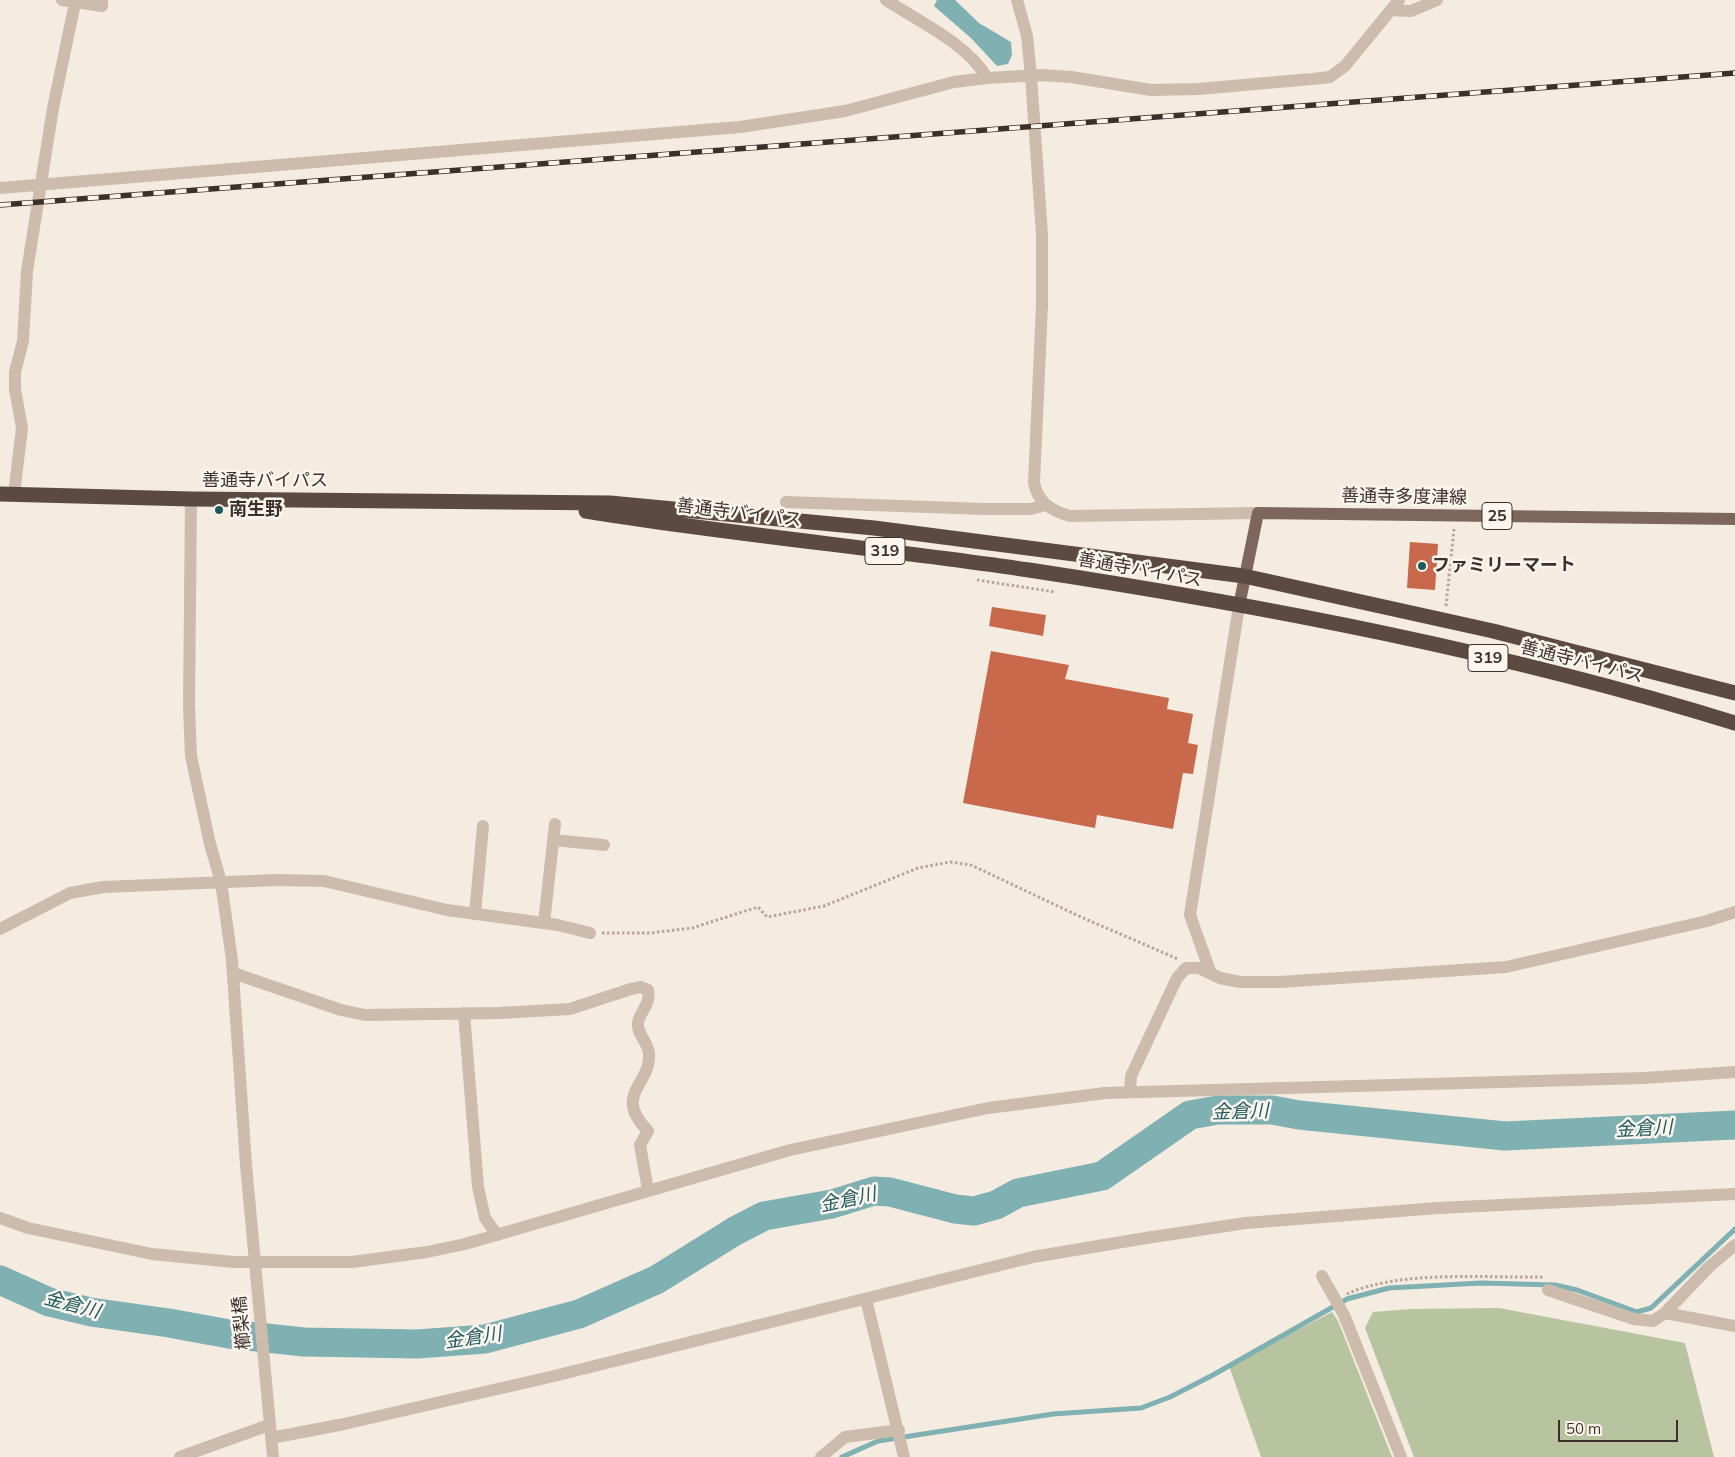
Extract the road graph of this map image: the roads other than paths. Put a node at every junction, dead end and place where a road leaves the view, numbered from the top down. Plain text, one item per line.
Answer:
1 (102, 0) edge
2 (886, 0) edge
3 (1017, 0) edge
4 (1437, 0) edge
5 (68, 2) edge
6 (1395, 5) edge
7 (1031, 76) junction
8 (987, 78) junction
9 (40, 185) junction
10 (0, 188) edge
11 (7, 494) edge
12 (191, 499) junction
13 (530, 501) junction
14 (786, 502) dead end
15 (1045, 505) junction
16 (1258, 513) junction
17 (1735, 519) edge
18 (1244, 576) junction
19 (1239, 606) junction
20 (1735, 693) edge
21 (1735, 723) edge
22 (556, 824) dead end
23 (484, 826) dead end
24 (554, 840) junction
25 (604, 845) dead end
26 (221, 882) junction
27 (1735, 912) edge
28 (475, 914) junction
29 (544, 923) junction
30 (0, 929) edge
31 (590, 933) road end
32 (1204, 969) junction
33 (233, 973) junction
34 (464, 1013) junction
35 (1735, 1072) edge
36 (1130, 1092) junction
37 (648, 1190) junction
38 (1735, 1194) edge
39 (0, 1218) edge
40 (497, 1235) junction
41 (1735, 1245) edge
42 (254, 1262) junction
43 (1322, 1276) dead end
44 (1548, 1290) dead end
45 (866, 1299) junction
46 (1665, 1313) junction
47 (1735, 1326) edge
48 (270, 1431) junction
49 (900, 1435) junction
50 (180, 1457) edge
51 (273, 1457) edge
52 (821, 1457) edge
53 (904, 1457) edge
54 (1402, 1457) edge

1 - 5 street
2 - 8 street
3 - 7 street
4 - 6 street
5 - 9 street
6 - 7 street
7 - 8 street
7 - 15 street
8 - 9 street
9 - 10 street
9 - 11 street
11 - 12 highway, 善通寺バイパス / 319
12 - 13 highway, 善通寺バイパス / 319
12 - 26 street, 櫛梨橋
13 - 18 highway, 善通寺バイパス / 319
13 - 19 highway, 善通寺バイパス / 319
14 - 15 street
15 - 16 street
16 - 17 main road, 善通寺多度津線 / 25
16 - 18 main road
18 - 19 main road
18 - 20 highway, 善通寺バイパス / 319
19 - 21 highway, 善通寺バイパス / 319
19 - 32 street
22 - 24 street
23 - 28 street
24 - 25 street
24 - 29 street
26 - 28 street
26 - 30 street
26 - 33 street, 櫛梨橋
27 - 32 street
28 - 29 street
29 - 31 street
32 - 36 street
33 - 34 street
33 - 42 street, 櫛梨橋
34 - 37 street
34 - 40 street
35 - 36 street
36 - 37 street
37 - 40 street
38 - 45 street
39 - 42 street
40 - 42 street
41 - 46 street
42 - 48 street, 櫛梨橋
43 - 54 street
44 - 46 street
45 - 48 street
45 - 49 street
46 - 47 street
48 - 50 street
48 - 51 street, 櫛梨橋
49 - 52 street
49 - 53 street

